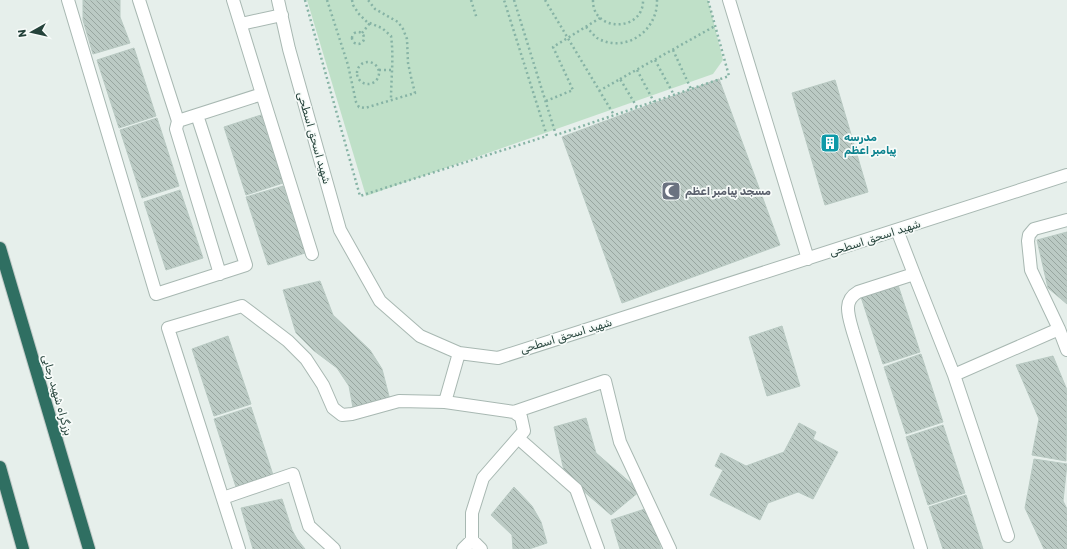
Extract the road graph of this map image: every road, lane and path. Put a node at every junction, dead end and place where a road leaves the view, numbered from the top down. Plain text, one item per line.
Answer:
1 (68, 0) edge
2 (139, 0) edge
3 (233, 0) edge
4 (278, 0) edge
5 (305, 0) edge
6 (327, 0) edge
7 (352, 0) edge
8 (368, 0) edge
9 (471, 0) edge
10 (504, 0) edge
11 (514, 0) edge
12 (545, 0) edge
13 (593, 0) edge
14 (643, 0) edge
15 (657, 0) edge
16 (708, 0) edge
17 (729, 0) edge
18 (282, 15) junction
19 (600, 18) junction
20 (477, 19) dead end
21 (370, 23) junction
22 (241, 24) junction
23 (716, 26) junction
24 (586, 27) junction
25 (362, 33) junction
26 (568, 38) junction
27 (673, 50) junction
28 (655, 60) junction
29 (379, 70) junction
30 (391, 70) junction
31 (637, 70) junction
32 (620, 79) junction
33 (691, 89) junction
34 (599, 91) junction
35 (262, 94) junction
36 (674, 95) junction
37 (391, 100) junction
38 (546, 101) junction
39 (654, 102) junction
40 (637, 107) junction
41 (197, 115) junction
42 (614, 115) junction
43 (178, 121) junction
44 (1067, 175) edge
45 (1067, 220) edge
46 (897, 230) junction
47 (0, 248) edge
48 (312, 254) dead end
49 (808, 259) junction
50 (220, 274) junction
51 (914, 274) junction
52 (1059, 329) junction
53 (1067, 350) edge
54 (459, 353) junction
55 (954, 375) junction
56 (445, 402) junction
57 (514, 412) junction
58 (518, 438) junction
59 (0, 467) edge
60 (223, 498) junction
61 (1008, 536) dead end
62 (472, 540) junction
63 (23, 549) edge
64 (89, 549) edge
65 (239, 549) edge
66 (334, 549) edge
67 (463, 549) edge
68 (481, 549) edge
69 (598, 549) edge
70 (670, 549) edge
71 (921, 549) edge

1 - 50 street
2 - 43 street
3 - 22 street
4 - 18 street, شهید اسحق اسطحی
5 - 10 path
6 - 37 path
7 - 21 path
8 - 37 path
9 - 20 path
11 - 38 path
12 - 26 path
13 - 19 path
14 - 19 path
15 - 24 path
16 - 23 path
17 - 49 street
18 - 22 street
18 - 54 street, شهید اسحق اسطحی
19 - 24 path
21 - 25 path
21 - 30 path
22 - 35 street
23 - 27 path
23 - 33 path
24 - 26 path
25 - 25 path
26 - 34 path
26 - 38 path
27 - 28 path
27 - 33 path
28 - 31 path
28 - 36 path
29 - 29 path
29 - 30 path
30 - 37 path
31 - 32 path
31 - 39 path
32 - 34 path
32 - 40 path
33 - 36 path
34 - 42 path
35 - 41 street
35 - 48 street
36 - 39 path
38 - 42 path
39 - 40 path
40 - 42 path
41 - 43 street
41 - 50 street
43 - 50 street
44 - 46 street, شهید اسحق اسطحی
45 - 52 street
46 - 49 street, شهید اسحق اسطحی
46 - 51 street
47 - 64 highway, بزرگراه شهید رجایی
49 - 54 street, شهید اسحق اسطحی
51 - 55 street
51 - 71 street
52 - 53 street
52 - 55 street
54 - 56 street
55 - 61 street
56 - 57 street
56 - 60 street
57 - 58 street
57 - 70 street
58 - 62 street
58 - 69 street
59 - 63 highway
60 - 65 street
60 - 66 street
62 - 67 street
62 - 68 street

